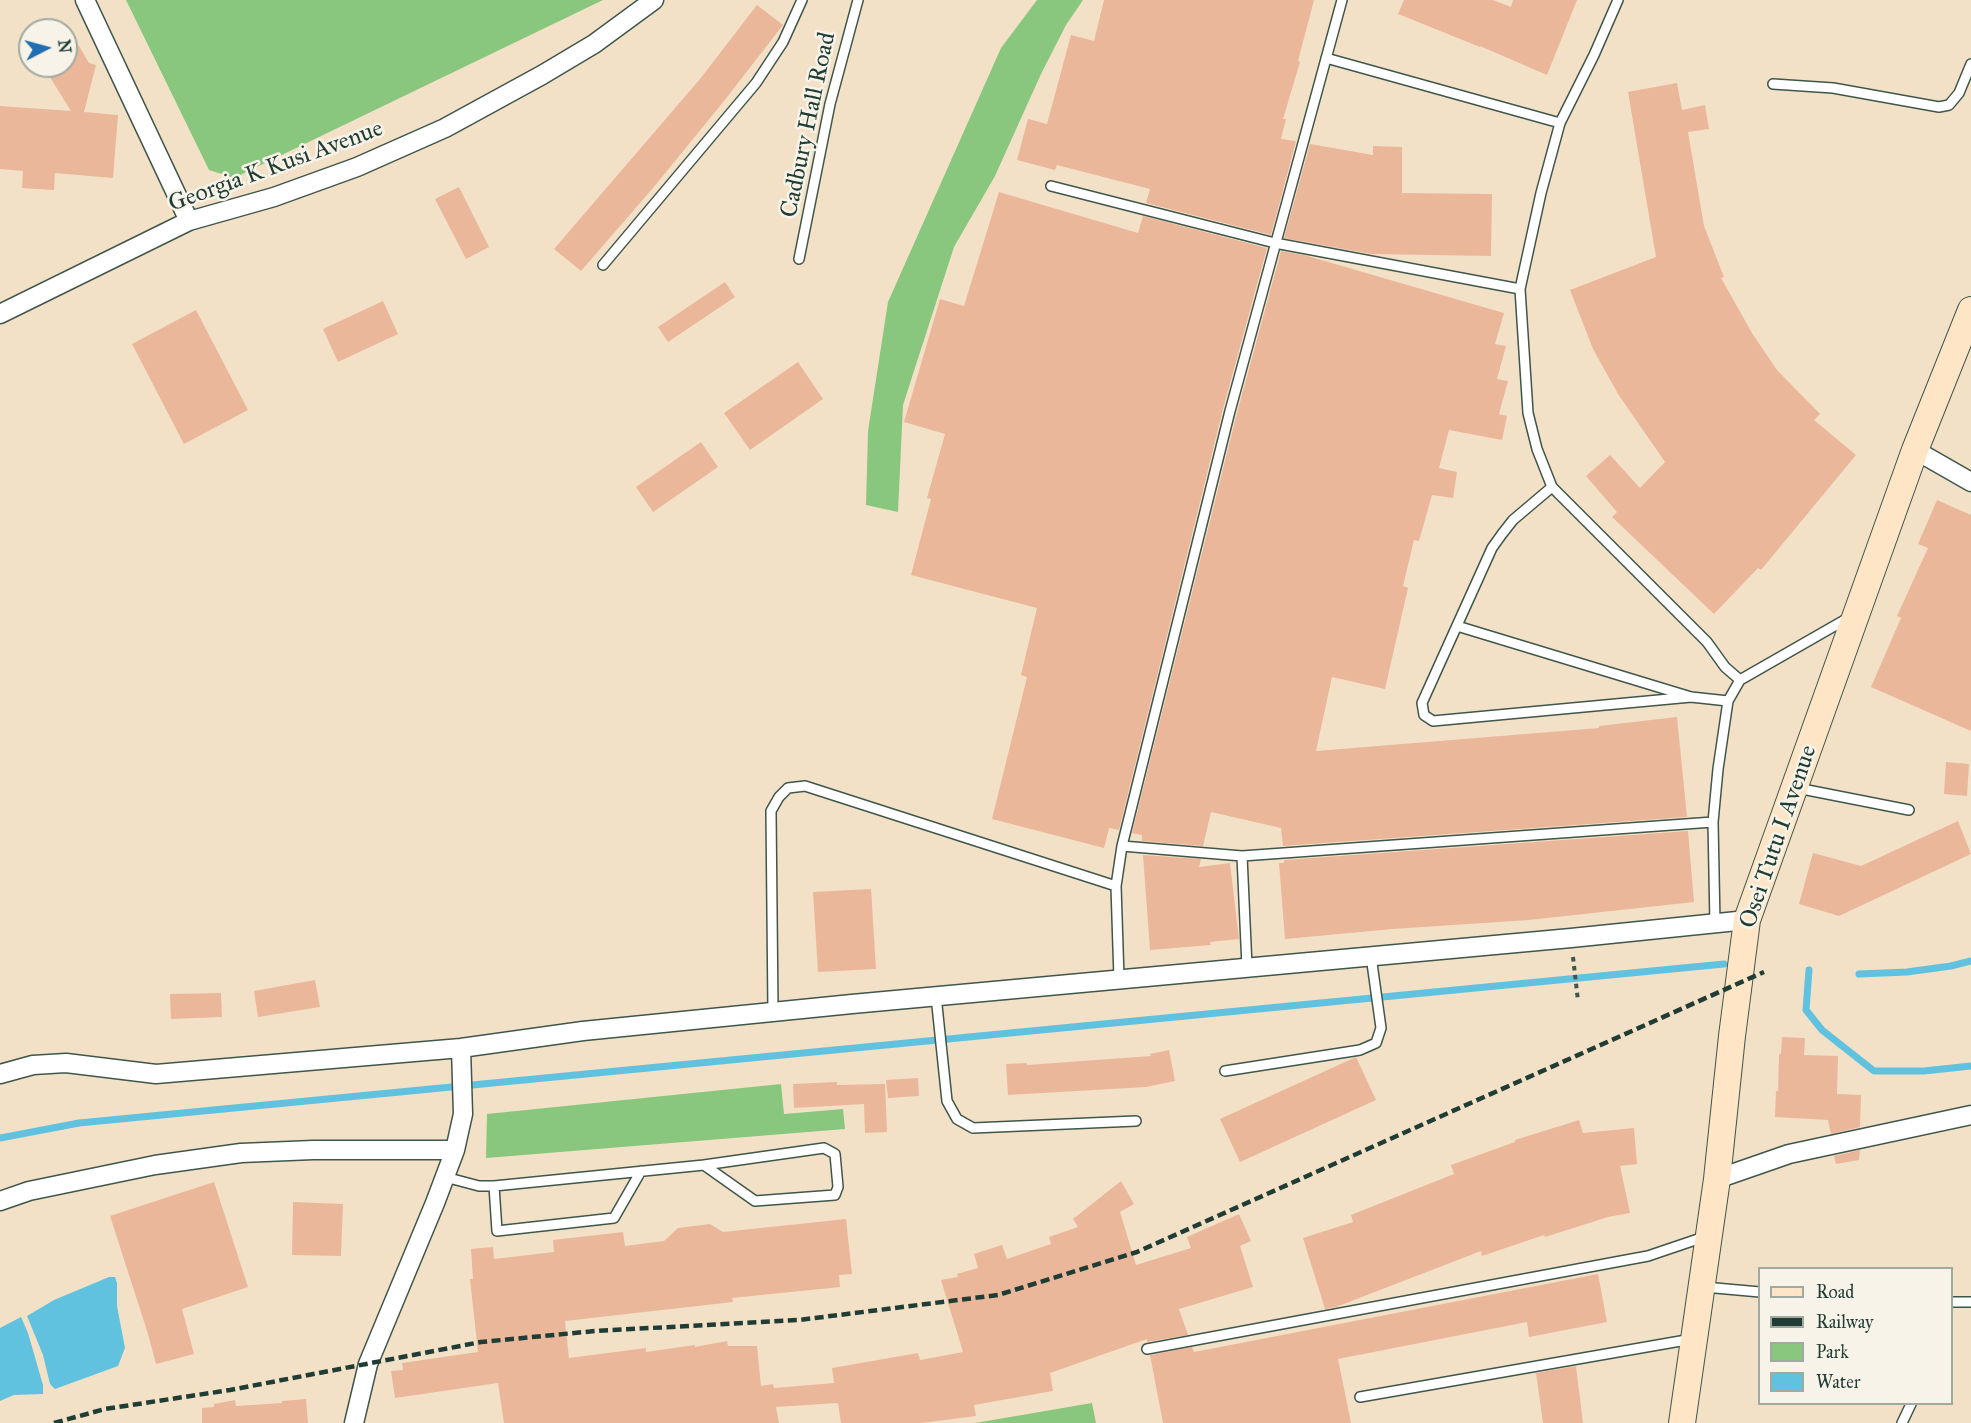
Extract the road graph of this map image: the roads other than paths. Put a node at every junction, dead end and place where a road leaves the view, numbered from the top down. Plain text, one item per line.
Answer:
1 (85, 0) edge
2 (654, 0) edge
3 (802, 0) edge
4 (858, 0) edge
5 (1342, 0) edge
6 (1618, 0) edge
7 (1326, 58) junction
8 (1971, 64) edge
9 (1773, 84) dead end
10 (1560, 123) junction
11 (1052, 186) dead end
12 (189, 221) junction
13 (1275, 243) junction
14 (799, 259) dead end
15 (603, 265) dead end
16 (1520, 289) junction
17 (1971, 310) edge
18 (0, 314) edge
19 (1915, 450) junction
20 (1971, 482) edge
21 (1552, 487) junction
22 (1857, 613) junction
23 (1458, 626) junction
24 (1740, 680) junction
25 (1691, 697) junction
26 (1728, 701) junction
27 (1795, 787) junction
28 (1909, 810) dead end
29 (1713, 822) junction
30 (1122, 846) junction
31 (1242, 856) junction
32 (1116, 886) junction
33 (1747, 920) junction
34 (1715, 924) junction
35 (1371, 956) junction
36 (1247, 967) junction
37 (1119, 979) junction
38 (936, 996) junction
39 (773, 1012) junction
40 (461, 1048) junction
41 (1225, 1071) dead end
42 (0, 1074) edge
43 (1971, 1115) edge
44 (1136, 1121) dead end
45 (455, 1150) junction
46 (704, 1165) junction
47 (641, 1171) junction
48 (445, 1177) junction
49 (1717, 1179) junction
50 (494, 1186) junction
51 (0, 1201) edge
52 (1709, 1235) junction
53 (1702, 1286) junction
54 (1758, 1292) edge
55 (1971, 1302) edge
56 (1953, 1304) edge
57 (1694, 1339) junction
58 (1147, 1349) dead end
59 (1360, 1397) dead end
60 (1911, 1405) edge
61 (354, 1423) edge
62 (1682, 1423) edge
63 (1902, 1423) edge

1 - 12 street
2 - 12 street, Georgia K Kusi Avenue
3 - 15 lane
4 - 14 lane, Cadbury Hall Road
5 - 7 lane
6 - 10 lane
7 - 10 lane
7 - 13 lane
8 - 9 lane
10 - 16 lane
11 - 13 lane
12 - 18 street, Georgia K Kusi Avenue
13 - 16 lane
13 - 30 lane
16 - 21 lane
17 - 19 street, Osei Tutu I Avenue
19 - 20 street
19 - 22 street, Osei Tutu I Avenue
21 - 23 lane
21 - 24 lane
22 - 24 lane
22 - 27 street, Osei Tutu I Avenue
23 - 25 lane
23 - 25 lane
24 - 26 lane
25 - 26 lane
26 - 29 lane
27 - 28 lane
27 - 33 street, Osei Tutu I Avenue
29 - 31 lane
29 - 34 lane
30 - 31 lane
30 - 32 lane
31 - 36 lane
32 - 37 lane
32 - 39 lane
33 - 34 street
33 - 49 street, Osei Tutu I Avenue
34 - 35 street
35 - 36 street
35 - 41 lane
36 - 37 street
37 - 38 street
38 - 39 street
38 - 44 lane
39 - 40 street
40 - 42 street
40 - 45 street
43 - 49 street
45 - 48 street
45 - 51 street
46 - 46 lane
46 - 47 lane
47 - 50 lane
47 - 50 lane
48 - 50 lane
48 - 61 street
49 - 52 street, Osei Tutu I Avenue
52 - 53 street, Osei Tutu I Avenue
52 - 58 lane
53 - 54 lane
53 - 57 street, Osei Tutu I Avenue
55 - 56 lane
57 - 59 lane
57 - 62 street, Osei Tutu I Avenue
60 - 63 lane

